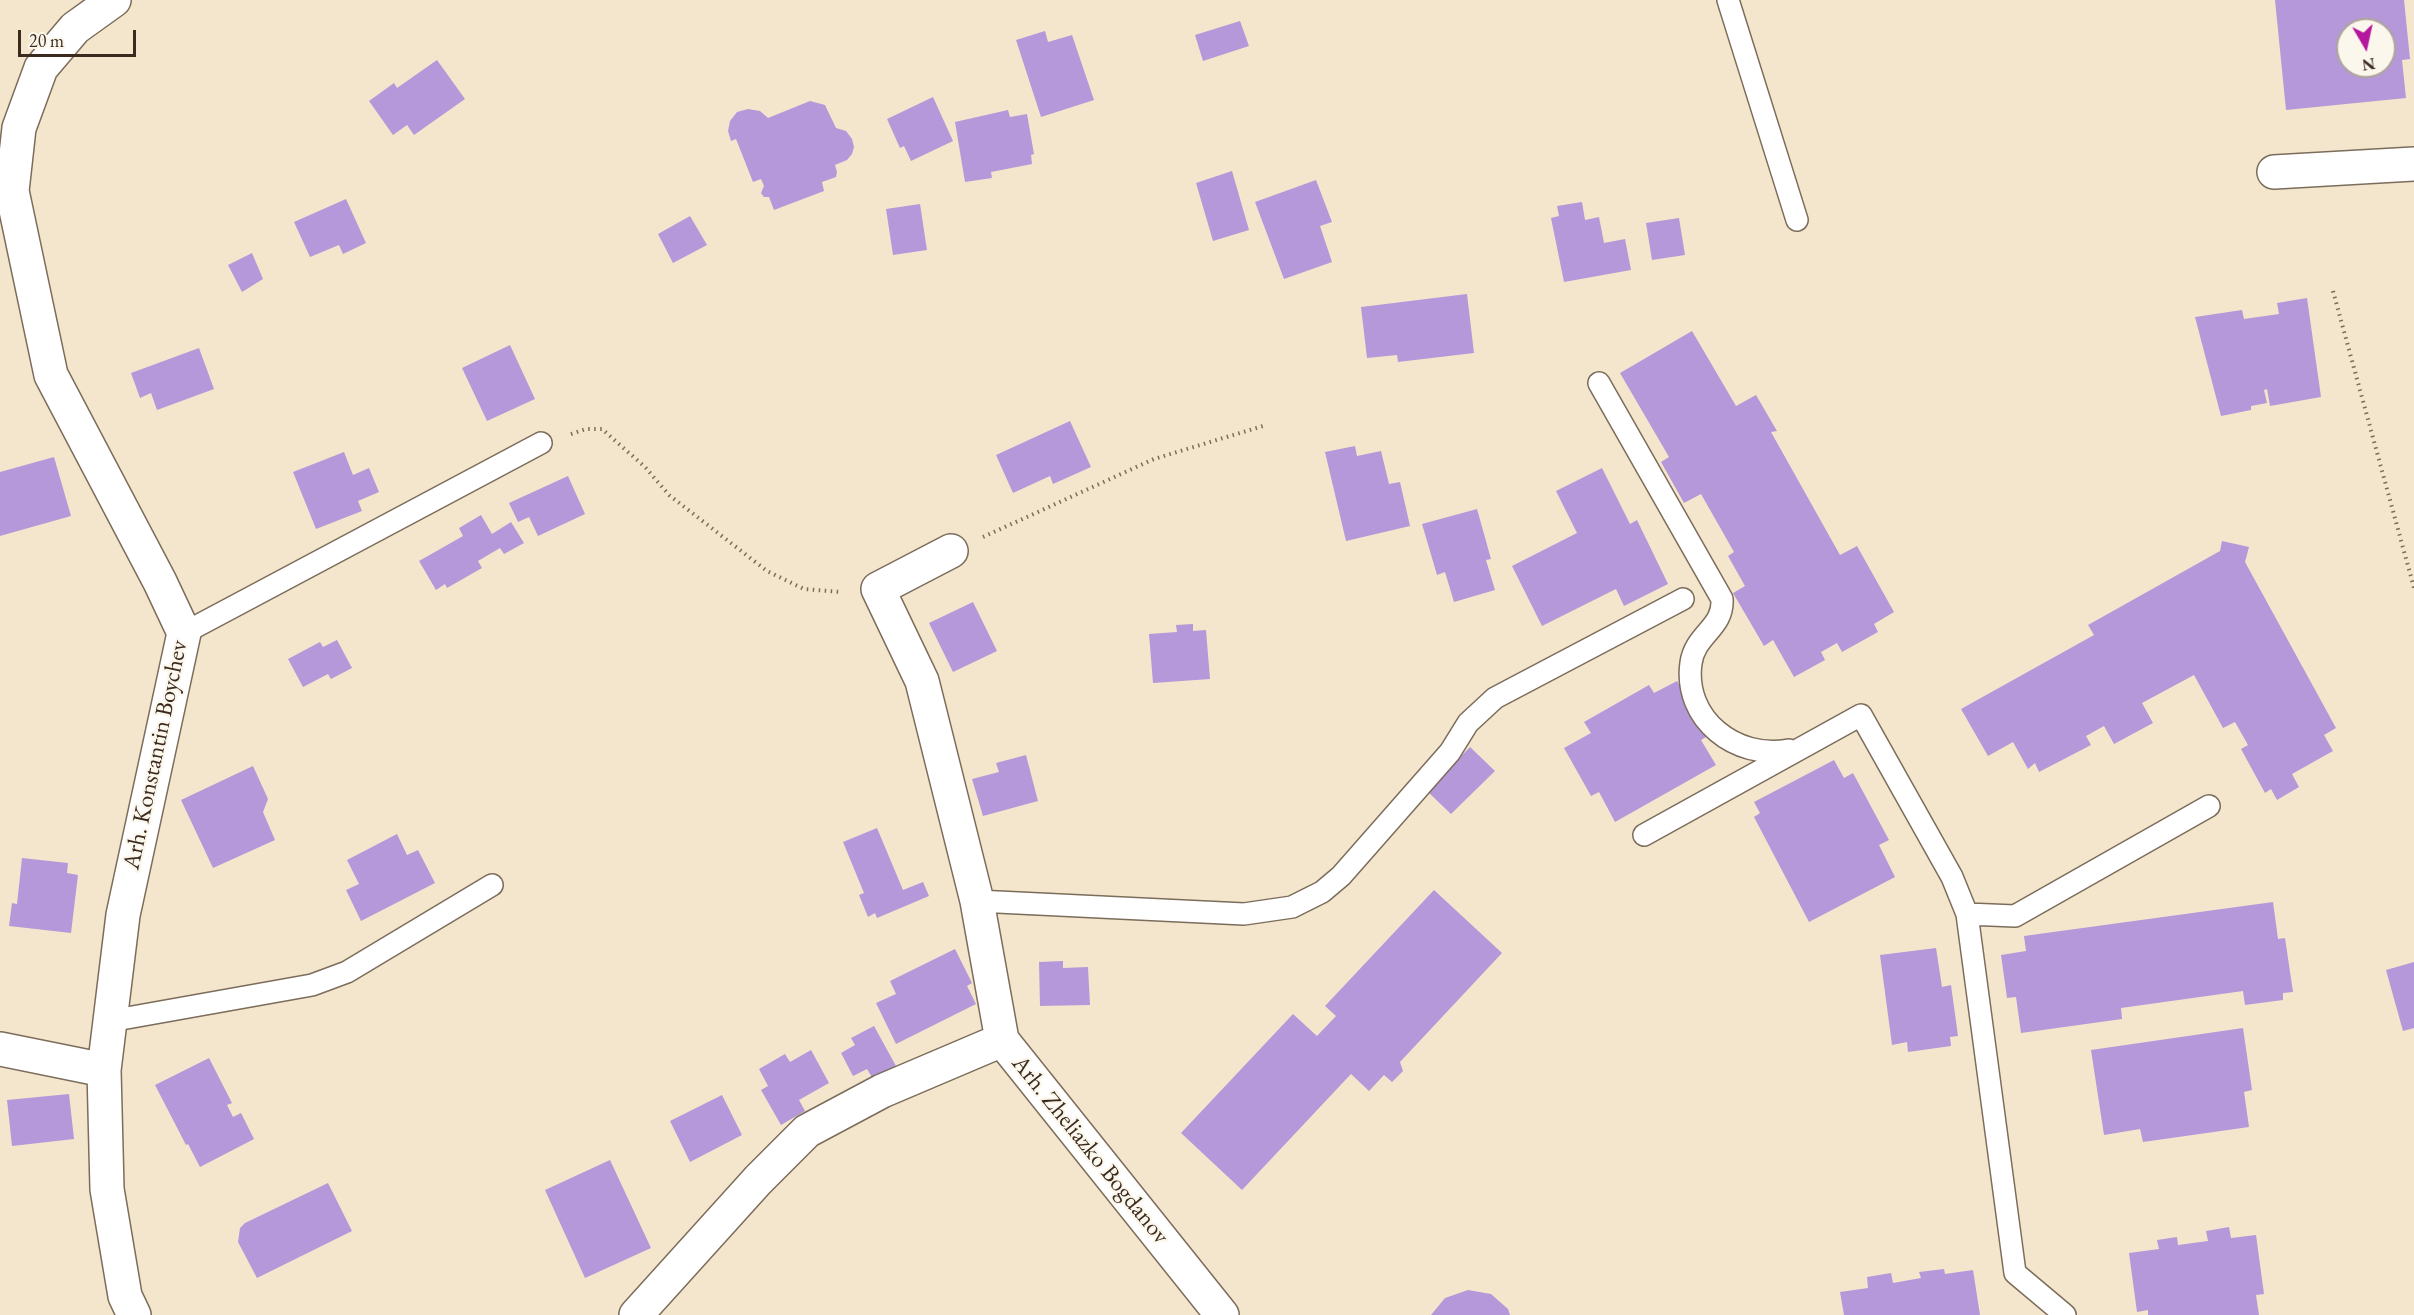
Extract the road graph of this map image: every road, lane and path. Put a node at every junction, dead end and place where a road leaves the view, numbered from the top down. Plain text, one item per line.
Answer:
1 (114, 0) edge
2 (1728, 0) edge
3 (2414, 164) edge
4 (2274, 172) dead end
5 (6, 191) edge
6 (1797, 220) dead end
7 (2333, 291) dead end
8 (1599, 383) dead end
9 (1263, 426) dead end
10 (541, 443) joint
11 (951, 551) joint
12 (2414, 588) edge
13 (878, 589) junction
14 (1683, 599) dead end
15 (184, 633) junction
16 (1798, 748) junction
17 (2209, 806) dead end
18 (1644, 835) dead end
19 (492, 885) dead end
20 (977, 901) junction
21 (1967, 914) junction
22 (110, 1021) junction
23 (1002, 1040) junction
24 (0, 1049) edge
25 (104, 1070) junction
26 (134, 1315) edge
27 (636, 1315) edge
28 (1222, 1315) edge
29 (2065, 1315) edge

1 - 5 street, Arh. Konstantin Boychev
2 - 6 lane
3 - 4 street
5 - 15 street, Arh. Konstantin Boychev
7 - 12 path
8 - 16 lane
9 - 11 path
10 - 13 path
10 - 15 lane
11 - 13 street
13 - 20 street
14 - 20 lane
15 - 22 street, Arh. Konstantin Boychev
16 - 18 lane
16 - 21 lane
17 - 21 lane
19 - 22 lane
20 - 23 street
21 - 29 lane
22 - 25 street, Arh. Konstantin Boychev
23 - 27 street, Arh. Zheliazko Bogdanov
23 - 28 street, Arh. Zheliazko Bogdanov
24 - 25 street
25 - 26 street, Arh. Konstantin Boychev

